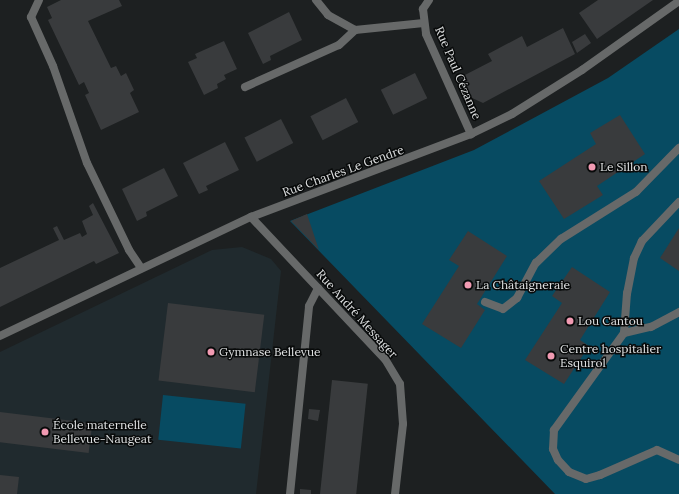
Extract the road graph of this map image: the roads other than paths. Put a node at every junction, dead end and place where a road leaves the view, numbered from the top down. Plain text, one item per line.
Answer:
1 (39, 0) edge
2 (316, 0) edge
3 (429, 0) edge
4 (679, 1) edge
5 (424, 23) junction
6 (355, 30) junction
7 (245, 87) dead end
8 (471, 134) junction
9 (679, 148) edge
10 (679, 202) edge
11 (251, 217) junction
12 (141, 268) junction
13 (318, 288) junction
14 (485, 302) dead end
15 (679, 312) edge
16 (624, 333) junction
17 (0, 336) edge
18 (679, 460) edge
19 (290, 494) edge
20 (395, 494) edge

1 - 12 street
2 - 6 street
3 - 5 street, Rue Paul Cézanne
4 - 8 street, Rue Charles Le Gendre
5 - 6 street
5 - 8 street, Rue Paul Cézanne
6 - 7 street
8 - 11 street, Rue Charles Le Gendre
9 - 14 street
10 - 16 street
11 - 12 street, Rue Charles Le Gendre
11 - 13 street, Rue André Messager
12 - 17 street, Rue Charles Le Gendre
13 - 19 street
13 - 20 street, Rue André Messager
15 - 16 street
16 - 18 street

